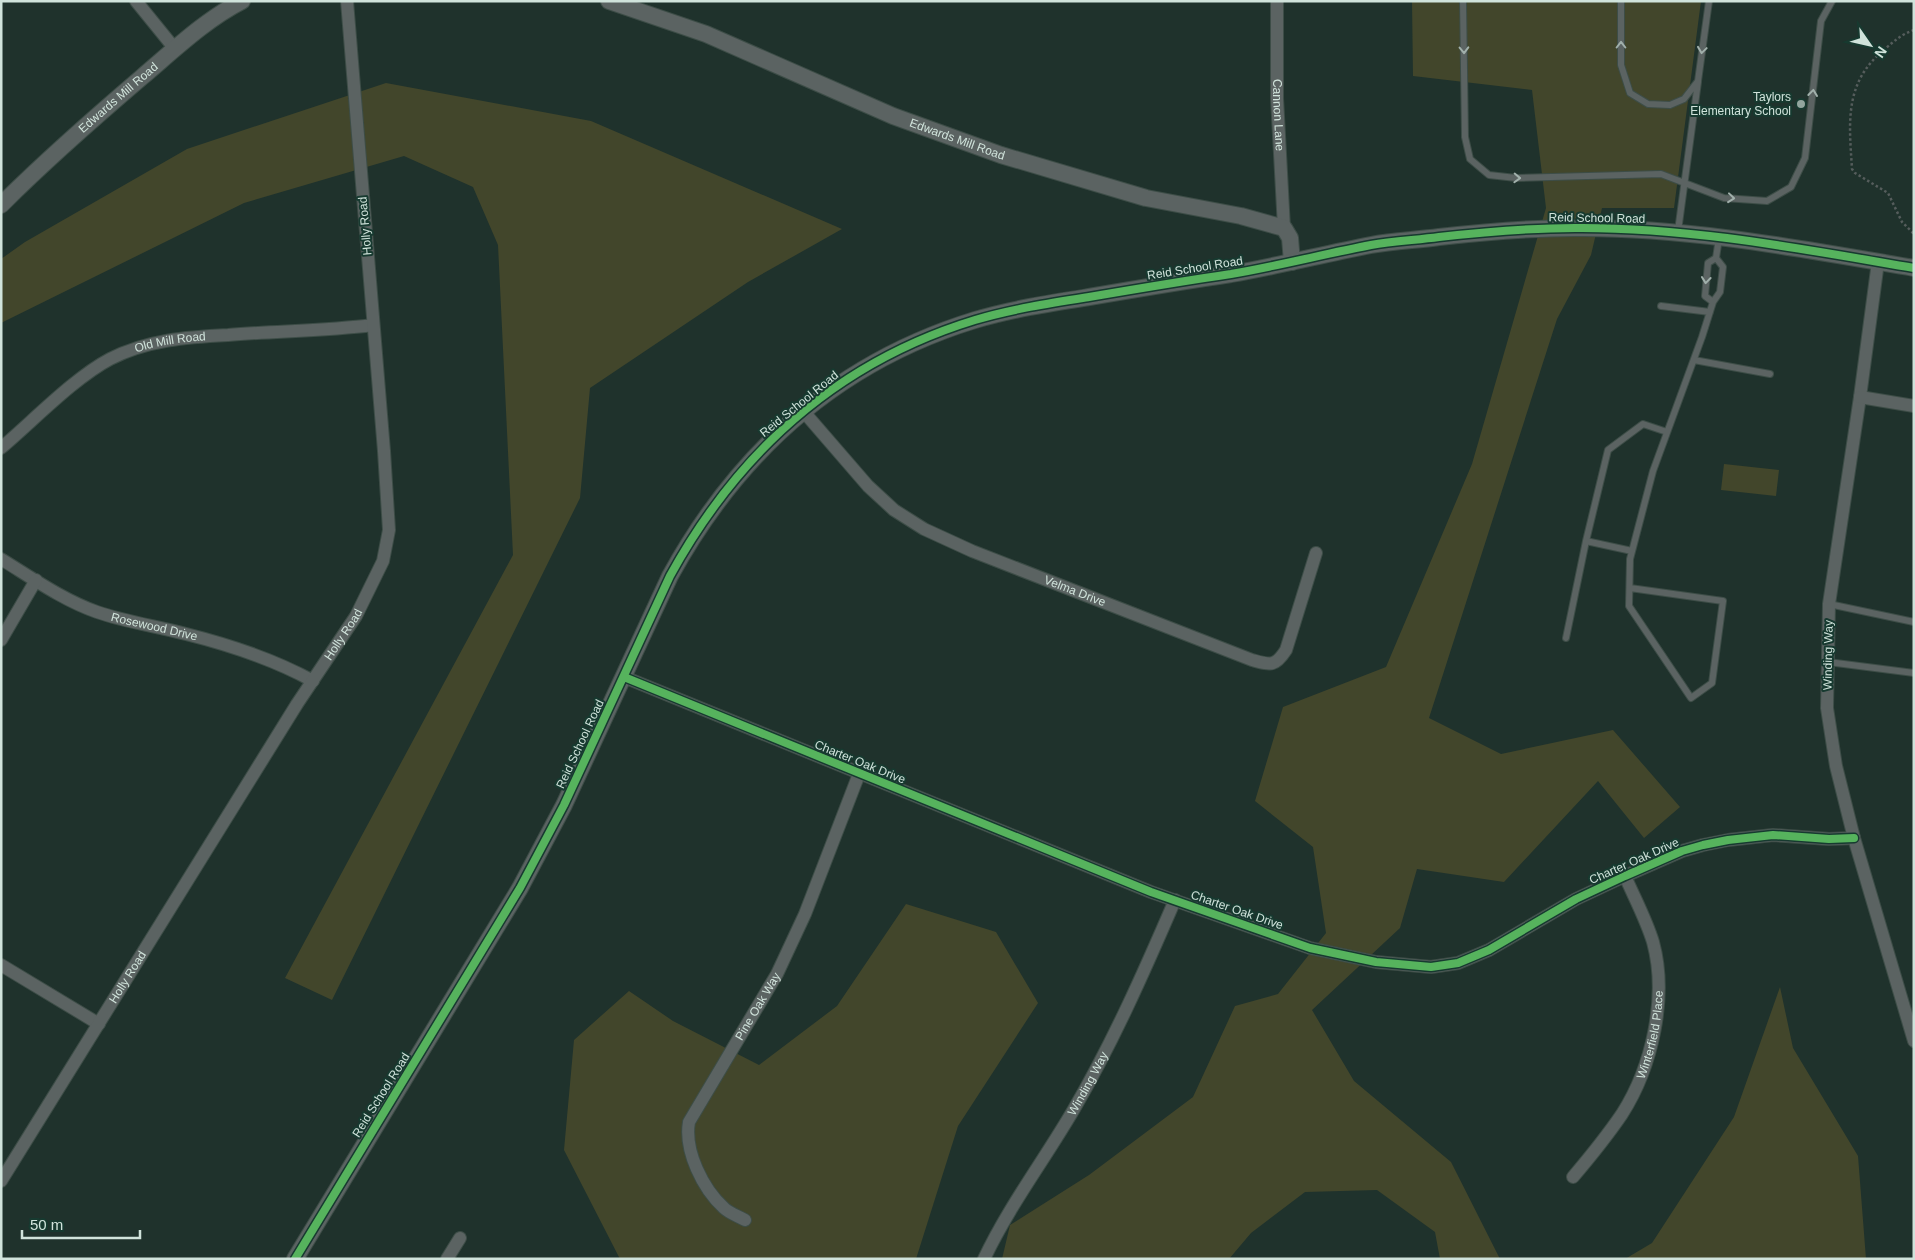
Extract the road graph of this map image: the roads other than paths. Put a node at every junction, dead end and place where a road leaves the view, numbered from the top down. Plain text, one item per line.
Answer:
1 (136, 1) edge
2 (242, 1) edge
3 (347, 1) edge
4 (609, 1) edge
5 (1277, 1) edge
6 (1463, 1) edge
7 (1621, 1) edge
8 (1709, 1) edge
9 (1832, 1) edge
10 (175, 49) junction
11 (1698, 81) junction
12 (1685, 184) junction
13 (1, 205) edge
14 (1284, 228) junction
15 (1677, 233) junction
16 (1719, 237) junction
17 (1716, 258) junction
18 (1292, 262) junction
19 (1878, 262) junction
20 (1914, 268) edge
21 (1713, 302) junction
22 (1661, 306) dead end
23 (1710, 312) junction
24 (373, 325) junction
25 (1694, 360) junction
26 (1770, 374) dead end
27 (1860, 397) junction
28 (1914, 406) edge
29 (804, 412) junction
30 (1667, 432) junction
31 (1, 448) edge
32 (1586, 541) junction
33 (1632, 551) junction
34 (1316, 553) dead end
35 (1, 559) edge
36 (36, 580) junction
37 (1630, 588) junction
38 (1829, 604) junction
39 (1914, 622) edge
40 (1566, 638) dead end
41 (1, 640) edge
42 (1826, 662) junction
43 (1914, 673) edge
44 (624, 676) junction
45 (314, 681) junction
46 (859, 774) junction
47 (1854, 838) junction
48 (1625, 876) junction
49 (1174, 900) junction
50 (1, 965) edge
51 (99, 1024) junction
52 (1914, 1041) edge
53 (1573, 1177) dead end
54 (1, 1181) edge
55 (745, 1220) dead end
56 (460, 1238) dead end
57 (295, 1259) edge
58 (448, 1259) edge
59 (984, 1259) edge

1 - 10 street
2 - 10 street, Edwards Mill Road
3 - 24 street, Holly Road
4 - 14 street, Edwards Mill Road
5 - 14 street, Cannon Lane
6 -> 12 lane
11 -> 7 lane
8 -> 11 lane
12 -> 9 lane
10 - 13 street, Edwards Mill Road
11 - 12 lane
12 - 15 lane
14 - 18 street
15 - 16 street, Reid School Road
15 - 18 street, Reid School Road
16 - 17 lane
16 - 19 street, Reid School Road
17 - 21 lane
17 -> 21 lane
18 - 29 street, Reid School Road
19 - 20 street, Reid School Road
19 - 27 street, Winding Way
21 - 23 lane
22 - 23 lane
23 - 25 lane
24 - 31 street, Old Mill Road
24 - 45 street, Holly Road
25 - 26 lane
25 - 30 lane
27 - 28 street
27 - 38 street, Winding Way
29 - 34 street, Velma Drive
29 - 44 street, Reid School Road
30 - 32 lane
30 - 33 lane
32 - 33 lane
32 - 40 lane
33 - 37 lane
35 - 36 street, Rosewood Drive
36 - 41 street
36 - 45 street, Rosewood Drive
37 - 37 lane
38 - 39 lane
38 - 42 street, Winding Way
42 - 43 lane
42 - 47 street, Winding Way
44 - 46 street, Charter Oak Drive
44 - 57 street, Reid School Road
45 - 51 street, Holly Road
46 - 49 street, Charter Oak Drive
46 - 55 street, Pine Oak Way
47 - 48 street, Charter Oak Drive
47 - 52 street, Winding Way
48 - 49 street, Charter Oak Drive
48 - 53 street, Winterfield Place
49 - 59 street, Winding Way
50 - 51 street
51 - 54 street, Holly Road
56 - 58 street

